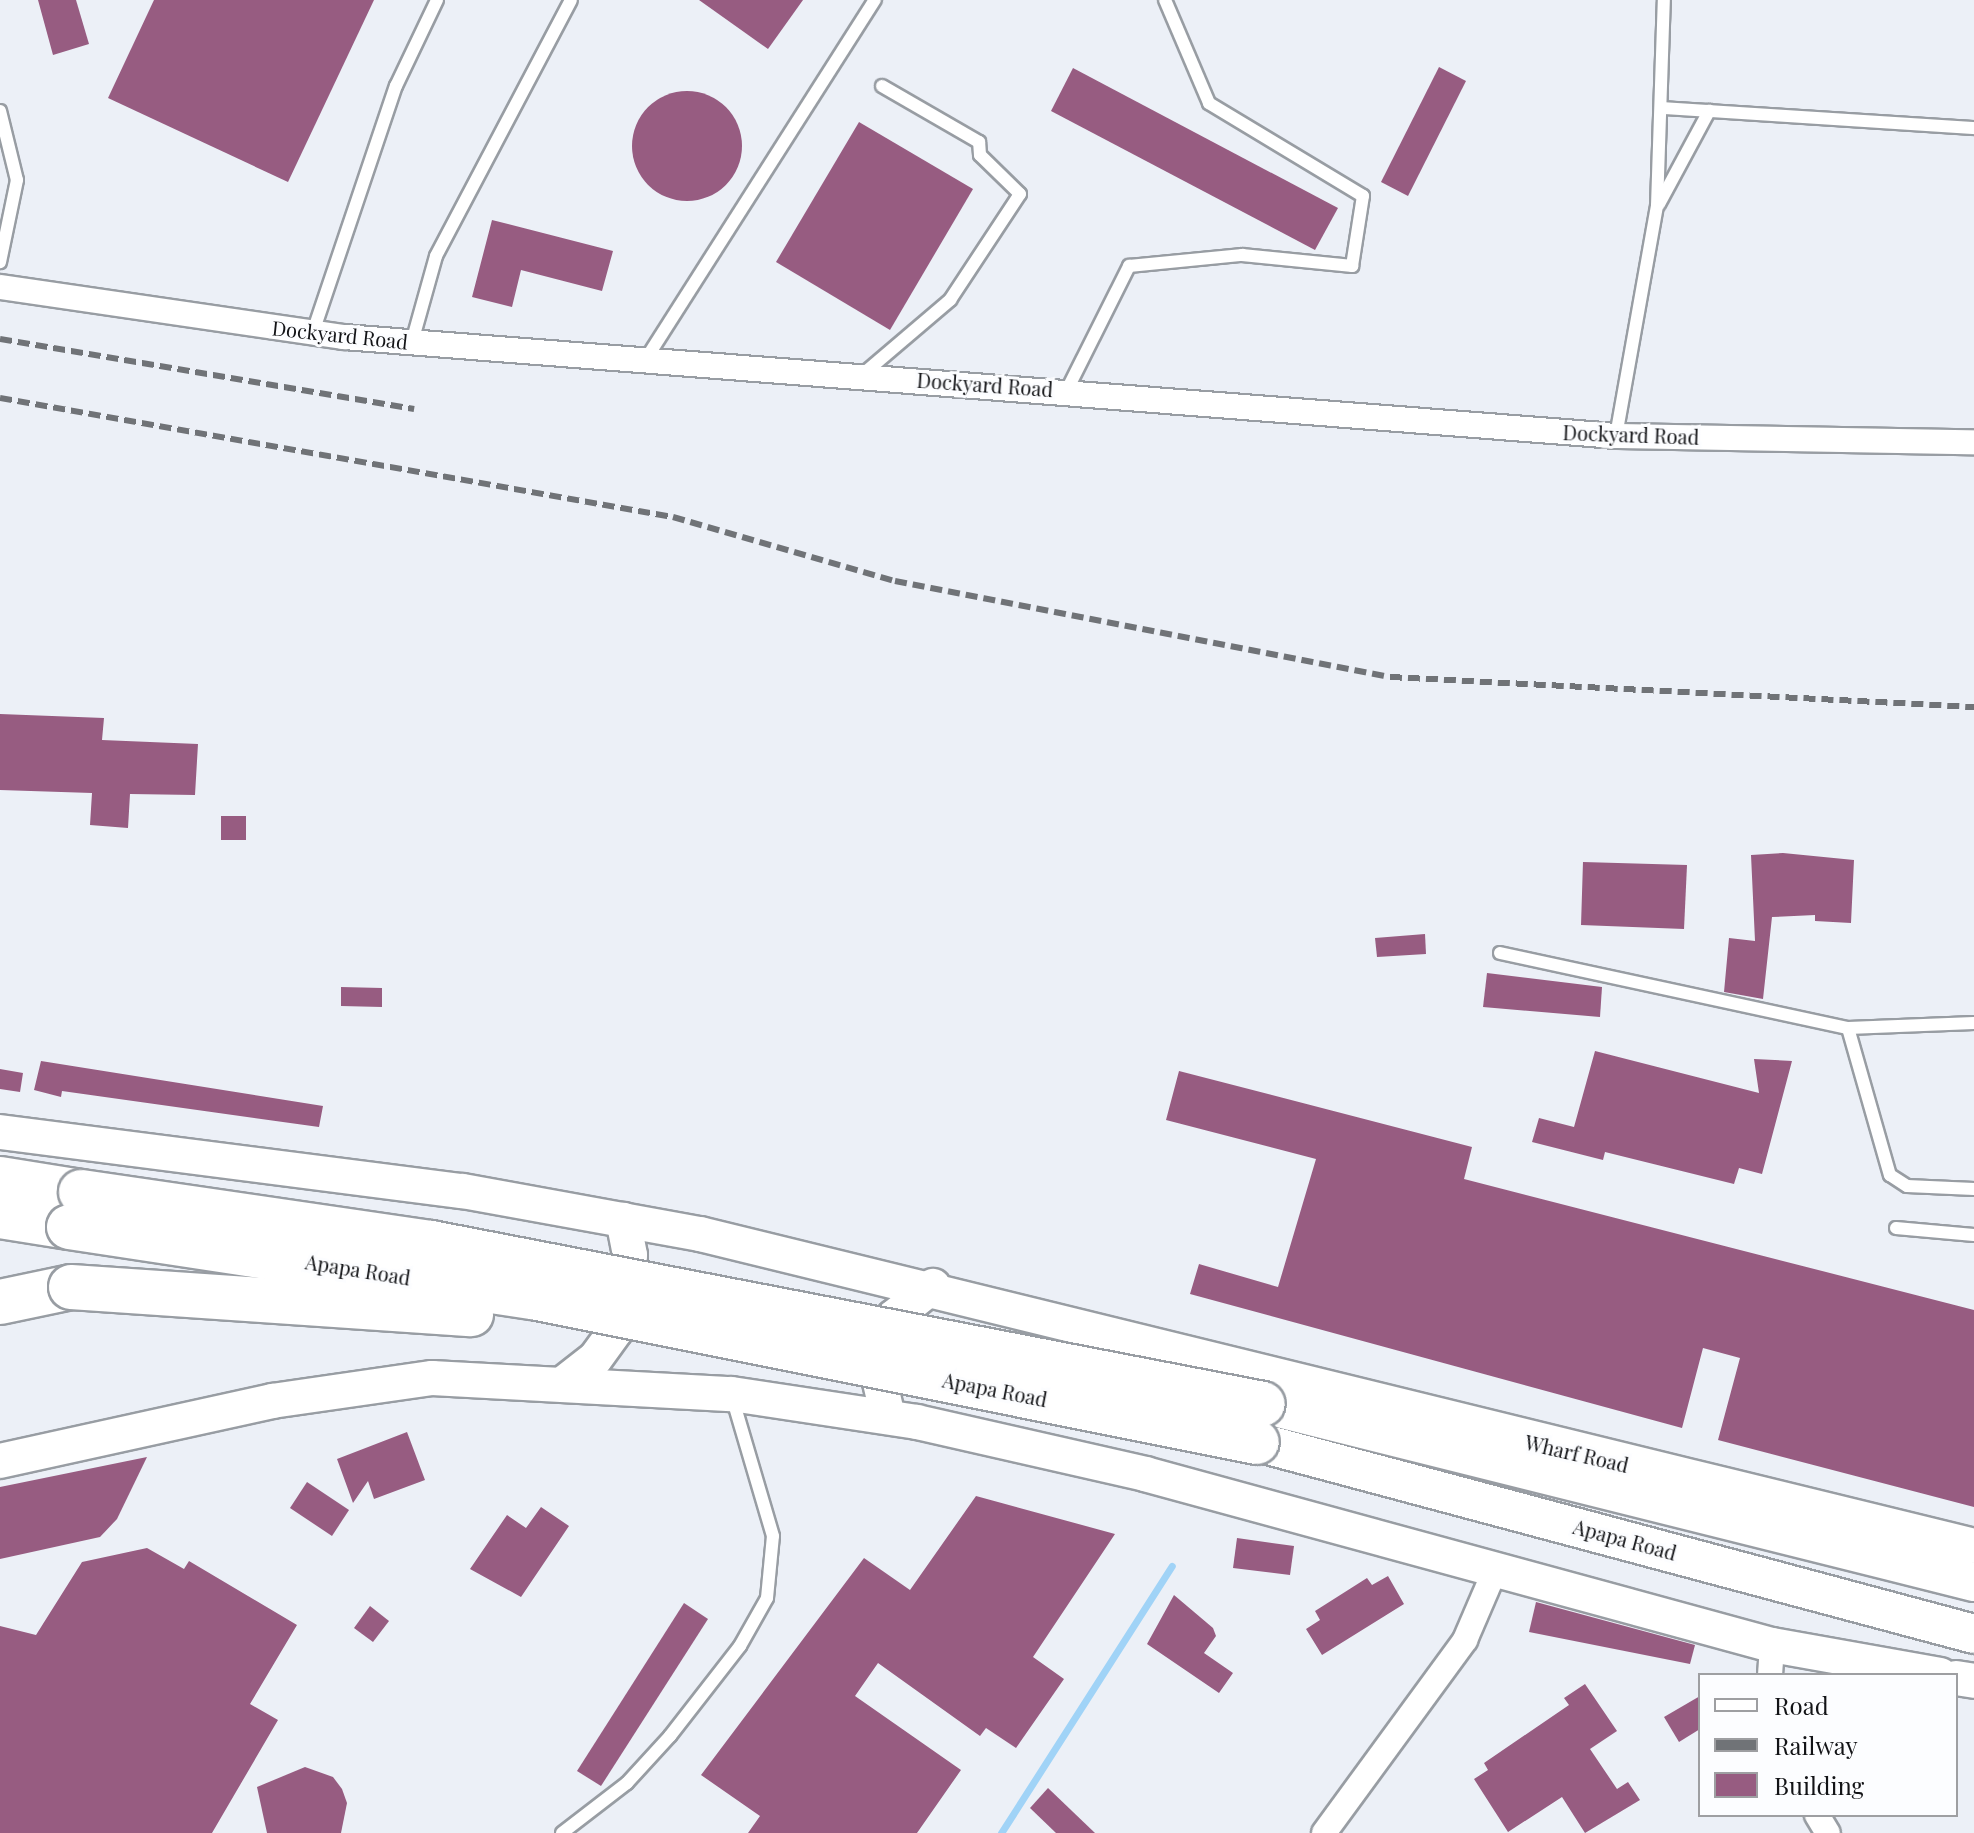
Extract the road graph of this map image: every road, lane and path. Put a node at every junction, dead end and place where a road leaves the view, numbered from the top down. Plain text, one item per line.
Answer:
1 (437, 0) edge
2 (571, 0) edge
3 (875, 0) edge
4 (1165, 0) edge
5 (1664, 0) edge
6 (882, 86) dead end
7 (1663, 108) junction
8 (0, 111) edge
9 (1709, 111) junction
10 (1974, 128) edge
11 (1657, 206) junction
12 (0, 262) edge
13 (0, 287) edge
14 (313, 332) junction
15 (412, 342) junction
16 (646, 359) junction
17 (862, 375) junction
18 (1067, 390) junction
19 (1616, 436) junction
20 (1974, 442) edge
21 (1500, 953) dead end
22 (1974, 1023) edge
23 (1848, 1028) junction
24 (0, 1132) edge
25 (0, 1179) edge
26 (1974, 1189) edge
27 (0, 1216) edge
28 (623, 1220) junction
29 (1896, 1228) dead end
30 (1974, 1235) edge
31 (0, 1280) edge
32 (933, 1286) junction
33 (71, 1287) junction
34 (0, 1302) edge
35 (728, 1335) junction
36 (564, 1383) junction
37 (732, 1394) junction
38 (888, 1417) junction
39 (1260, 1423) junction
40 (0, 1461) edge
41 (1974, 1546) edge
42 (1496, 1568) junction
43 (1974, 1582) edge
44 (1974, 1634) edge
45 (1771, 1660) edge
46 (1917, 1673) edge
47 (562, 1833) edge
48 (1324, 1833) edge

1 - 14 lane
2 - 15 lane
3 - 16 lane
4 - 18 lane
5 - 7 lane
6 - 17 lane
7 - 9 lane
7 - 11 lane
8 - 12 lane
9 - 10 lane
9 - 11 lane
11 - 19 lane
13 - 14 street, Dockyard Road
14 - 15 street, Dockyard Road
15 - 16 street, Dockyard Road
16 - 17 street, Dockyard Road
17 - 18 street, Dockyard Road
18 - 19 street, Dockyard Road
19 - 20 street, Dockyard Road
21 - 23 lane
22 - 23 lane
23 - 26 lane
24 - 28 street, Wharf Road
25 - 39 highway, Apapa Road, bridge
27 - 35 highway, Apapa Road, bridge
28 - 32 street, Wharf Road
28 - 36 street
29 - 30 lane
31 - 33 highway
32 - 38 street
32 - 41 street, Wharf Road
33 - 34 highway
33 - 35 highway, bridge
35 - 39 highway, Apapa Road, bridge
36 - 37 street
36 - 40 street
37 - 38 street
37 - 47 lane
38 - 42 street
39 - 43 main road, Apapa Road
39 - 44 main road, Apapa Road
42 - 45 street
42 - 48 street
45 - 46 street

